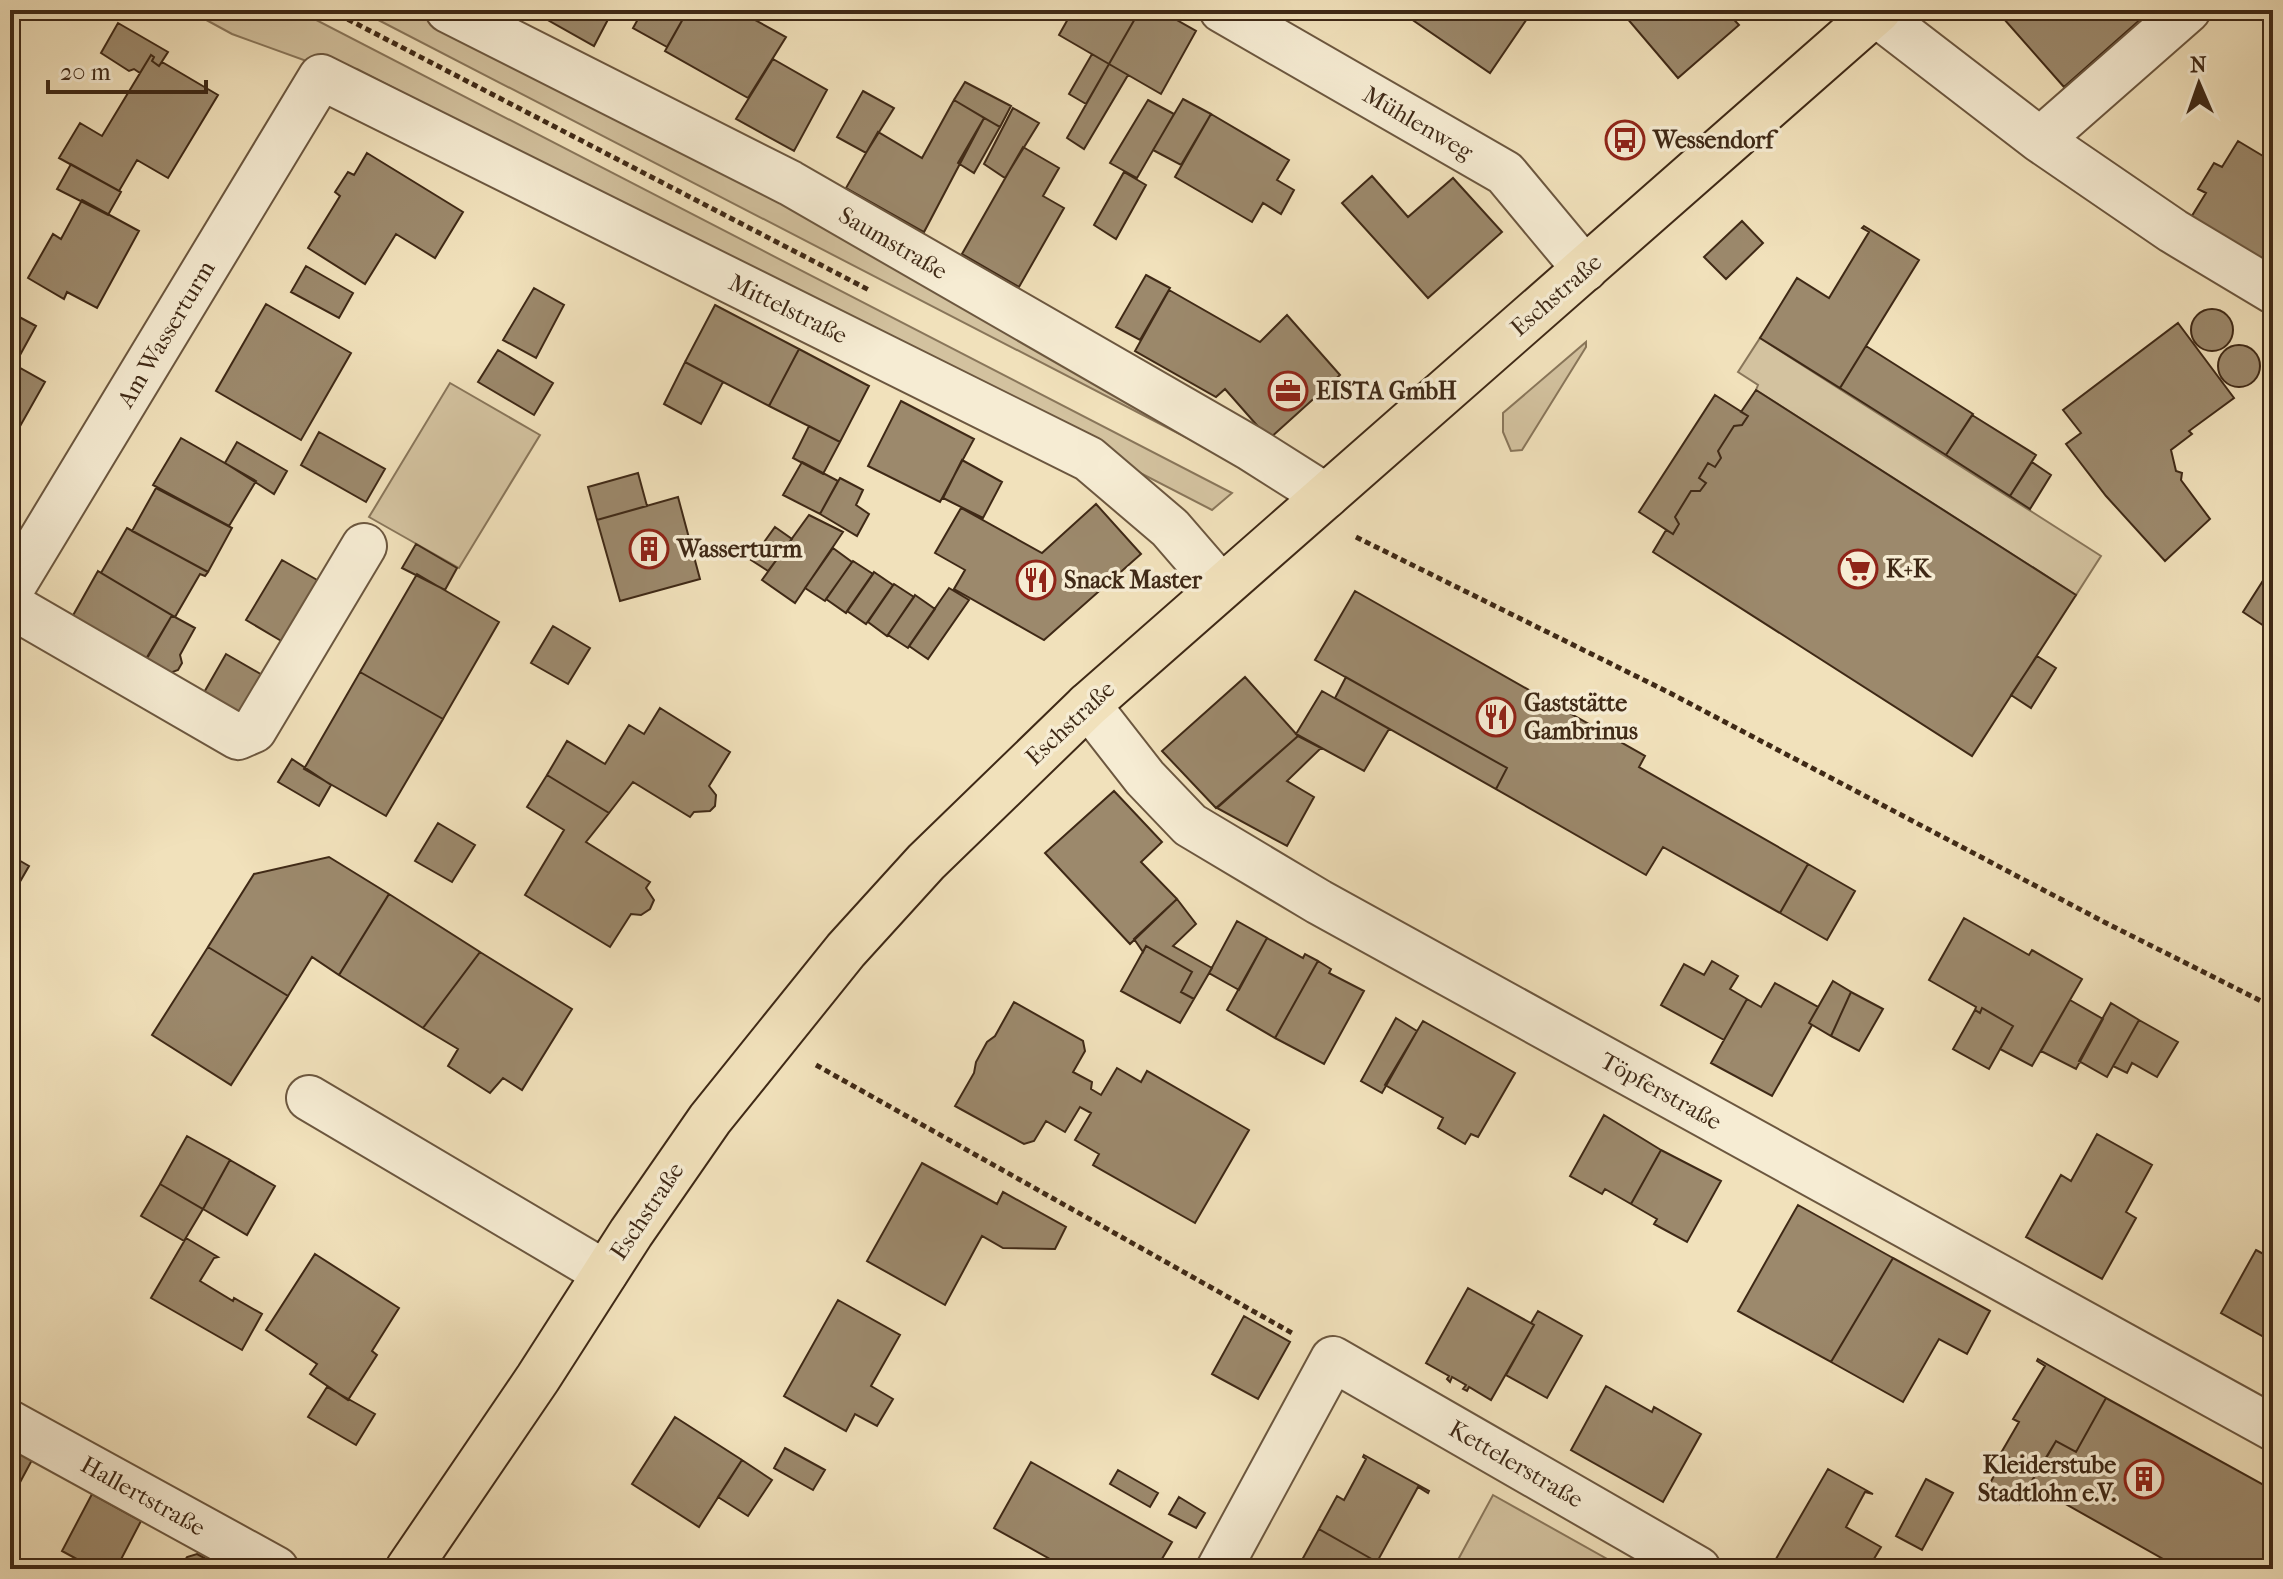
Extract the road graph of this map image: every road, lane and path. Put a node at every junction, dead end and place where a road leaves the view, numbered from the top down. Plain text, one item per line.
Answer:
1 (448, 10) edge
2 (1222, 10) edge
3 (2188, 10) edge
4 (1877, 12) edge
5 (321, 77) joint
6 (2040, 140) junction
7 (1585, 269) junction
8 (2273, 291) edge
9 (1326, 496) junction
10 (364, 546) dead end
11 (1221, 587) junction
12 (10, 591) edge
13 (10, 605) edge
14 (1088, 705) junction
15 (772, 1041) junction
16 (309, 1098) dead end
17 (605, 1273) junction
18 (1333, 1359) junction
19 (10, 1423) edge
20 (2273, 1428) edge
21 (276, 1569) edge
22 (408, 1569) edge
23 (1219, 1569) edge
24 (1698, 1569) edge

1 - 9 street, Saumstraße
2 - 7 street, Mühlenweg
3 - 6 street
4 - 6 street
4 - 7 main road, Eschstraße
5 - 11 street, Mittelstraße
5 - 12 street, Am Wasserturm
6 - 8 street
7 - 9 main road, Eschstraße
9 - 11 main road, Eschstraße
10 - 13 street
11 - 14 main road, Eschstraße
14 - 15 main road, Eschstraße
14 - 20 street, Töpferstraße
15 - 17 main road, Eschstraße
15 - 18 path
16 - 17 street
17 - 22 main road, Eschstraße
18 - 23 street
18 - 24 street, Kettelerstraße
19 - 21 street, Hallertstraße

